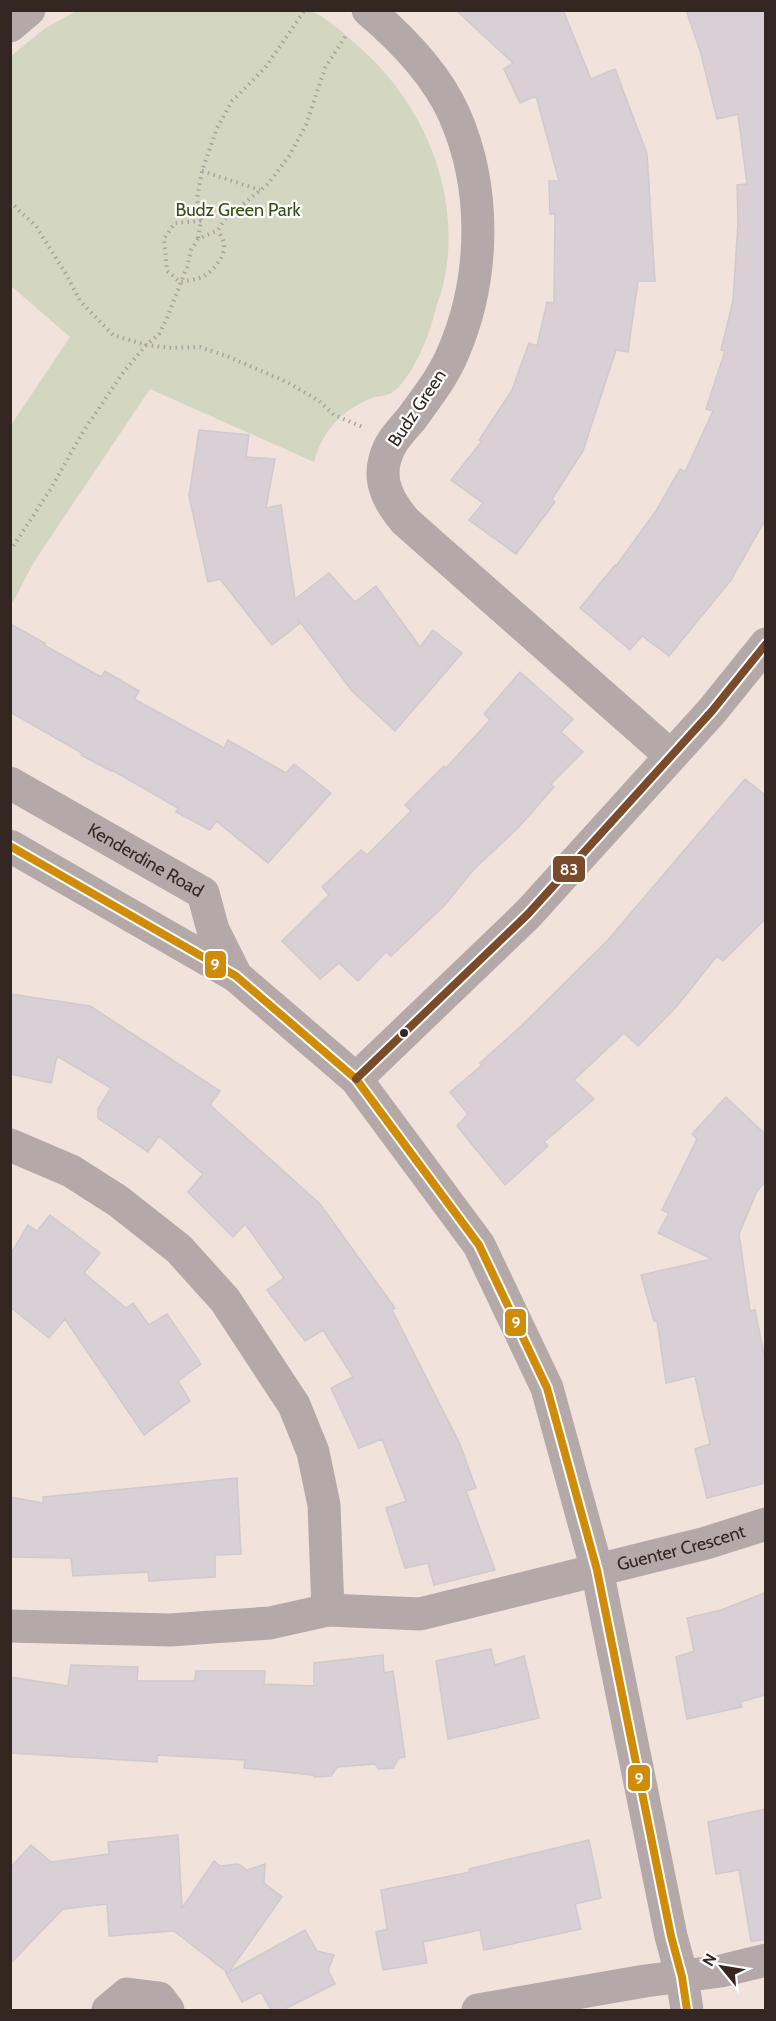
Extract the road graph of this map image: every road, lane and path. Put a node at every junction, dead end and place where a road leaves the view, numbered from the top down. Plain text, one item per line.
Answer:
1 (29, 10) edge
2 (306, 10) edge
3 (358, 21) edge
4 (10, 26) edge
5 (202, 171) junction
6 (260, 190) junction
7 (10, 202) edge
8 (201, 221) junction
9 (218, 230) junction
10 (198, 239) junction
11 (180, 282) junction
12 (146, 345) junction
13 (393, 440) junction
14 (10, 551) edge
15 (765, 644) edge
16 (671, 756) junction
17 (10, 783) edge
18 (10, 846) edge
19 (236, 976) junction
20 (356, 1079) junction
21 (10, 1145) edge
22 (765, 1524) edge
23 (597, 1570) junction
24 (328, 1610) junction
25 (10, 1626) edge
26 (765, 1960) edge
27 (682, 1977) junction
28 (108, 2010) edge
29 (168, 2010) edge
30 (478, 2010) edge
31 (687, 2010) edge

1 - 4 street
2 - 5 path
3 - 6 path
3 - 13 street, Budz Green
5 - 6 path
5 - 8 path
6 - 9 path
7 - 12 path
8 - 10 path
8 - 11 path
9 - 10 path
9 - 11 path
10 - 11 path
11 - 12 path
12 - 13 path
12 - 14 path
13 - 16 street, Budz Green
15 - 16 street
16 - 20 street
17 - 19 street, Kenderdine Road
18 - 19 street, Kenderdine Road
19 - 20 street, Kenderdine Road
20 - 23 street, Kenderdine Road
21 - 24 street
22 - 23 street, Guenter Crescent
23 - 24 street, Guenter Crescent
23 - 27 street, Kenderdine Road
24 - 25 street, Guenter Crescent
26 - 27 street
27 - 30 street
27 - 31 street, Kenderdine Road
28 - 29 street

